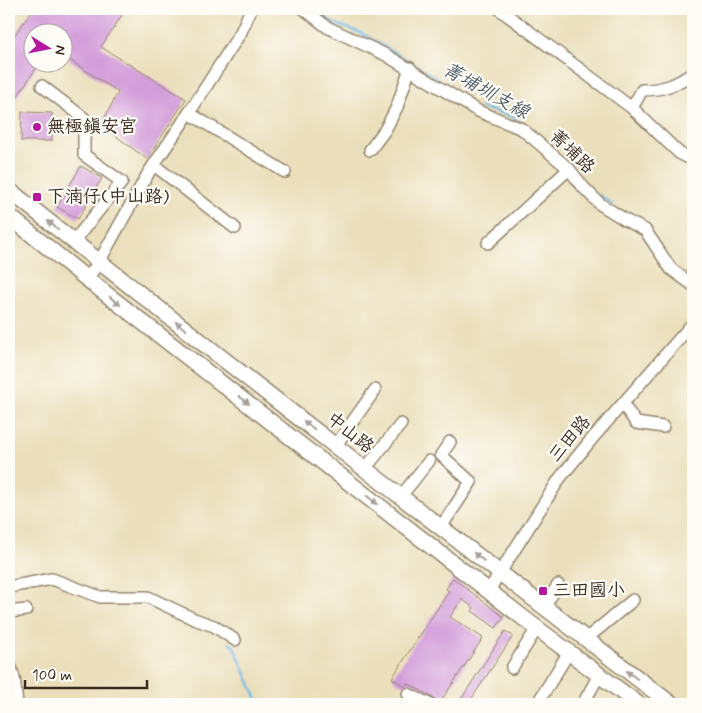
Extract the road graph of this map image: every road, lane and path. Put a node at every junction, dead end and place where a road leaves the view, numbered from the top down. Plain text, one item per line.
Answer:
1 (251, 9) edge
2 (304, 9) edge
3 (499, 9) edge
4 (410, 68) junction
5 (693, 73) edge
6 (42, 86) dead end
7 (632, 108) junction
8 (189, 113) junction
9 (370, 150) dead end
10 (693, 160) edge
11 (154, 165) junction
12 (568, 169) junction
13 (285, 172) dead end
14 (9, 190) edge
15 (9, 216) edge
16 (236, 228) dead end
17 (74, 242) junction
18 (488, 243) dead end
19 (99, 262) junction
20 (87, 279) junction
21 (693, 285) edge
22 (693, 322) edge
23 (375, 390) dead end
24 (623, 404) junction
25 (400, 424) dead end
26 (663, 427) dead end
27 (450, 442) dead end
28 (336, 445) junction
29 (429, 461) dead end
30 (365, 469) junction
31 (401, 496) junction
32 (441, 527) junction
33 (501, 573) junction
34 (558, 585) dead end
35 (9, 587) edge
36 (489, 590) junction
37 (633, 600) dead end
38 (544, 607) junction
39 (26, 610) dead end
40 (9, 612) edge
41 (537, 628) junction
42 (586, 639) junction
43 (235, 640) dead end
44 (569, 652) junction
45 (9, 662) edge
46 (512, 668) dead end
47 (599, 674) junction
48 (408, 694) dead end
49 (17, 704) edge
50 (429, 704) edge
51 (537, 704) edge
52 (583, 704) edge
53 (638, 704) edge
54 (671, 704) edge

1 - 8 street
2 - 4 street, 菁埔路
3 - 7 street
4 - 9 street
4 - 12 street, 菁埔路
5 - 7 street
6 - 17 street
7 - 10 street
8 - 11 street
8 - 13 street
11 - 16 street
11 - 19 street
12 - 18 street
12 - 21 street, 菁埔路
17 -> 14 main road, 中山路
15 - 20 main road
17 - 19 main road, 中山路
19 - 20 street
28 -> 19 main road, 中山路
20 -> 36 main road
22 - 24 street, 三田路
23 - 28 street
24 - 26 street
24 - 33 street, 三田路
25 - 30 street
27 - 32 street
28 - 30 main road, 中山路
29 - 31 street
30 - 31 main road, 中山路
31 - 32 main road, 中山路
33 -> 32 main road, 中山路
33 - 36 street, 三田路
33 - 38 main road, 中山路
34 - 38 street
35 - 43 street
36 - 41 main road
37 - 42 street
38 - 42 main road, 中山路
39 - 40 street
41 - 44 main road
41 - 46 street
54 -> 42 main road, 中山路
44 - 47 main road
44 - 51 street
45 - 49 street
47 - 52 street
47 - 53 main road
48 - 50 street

